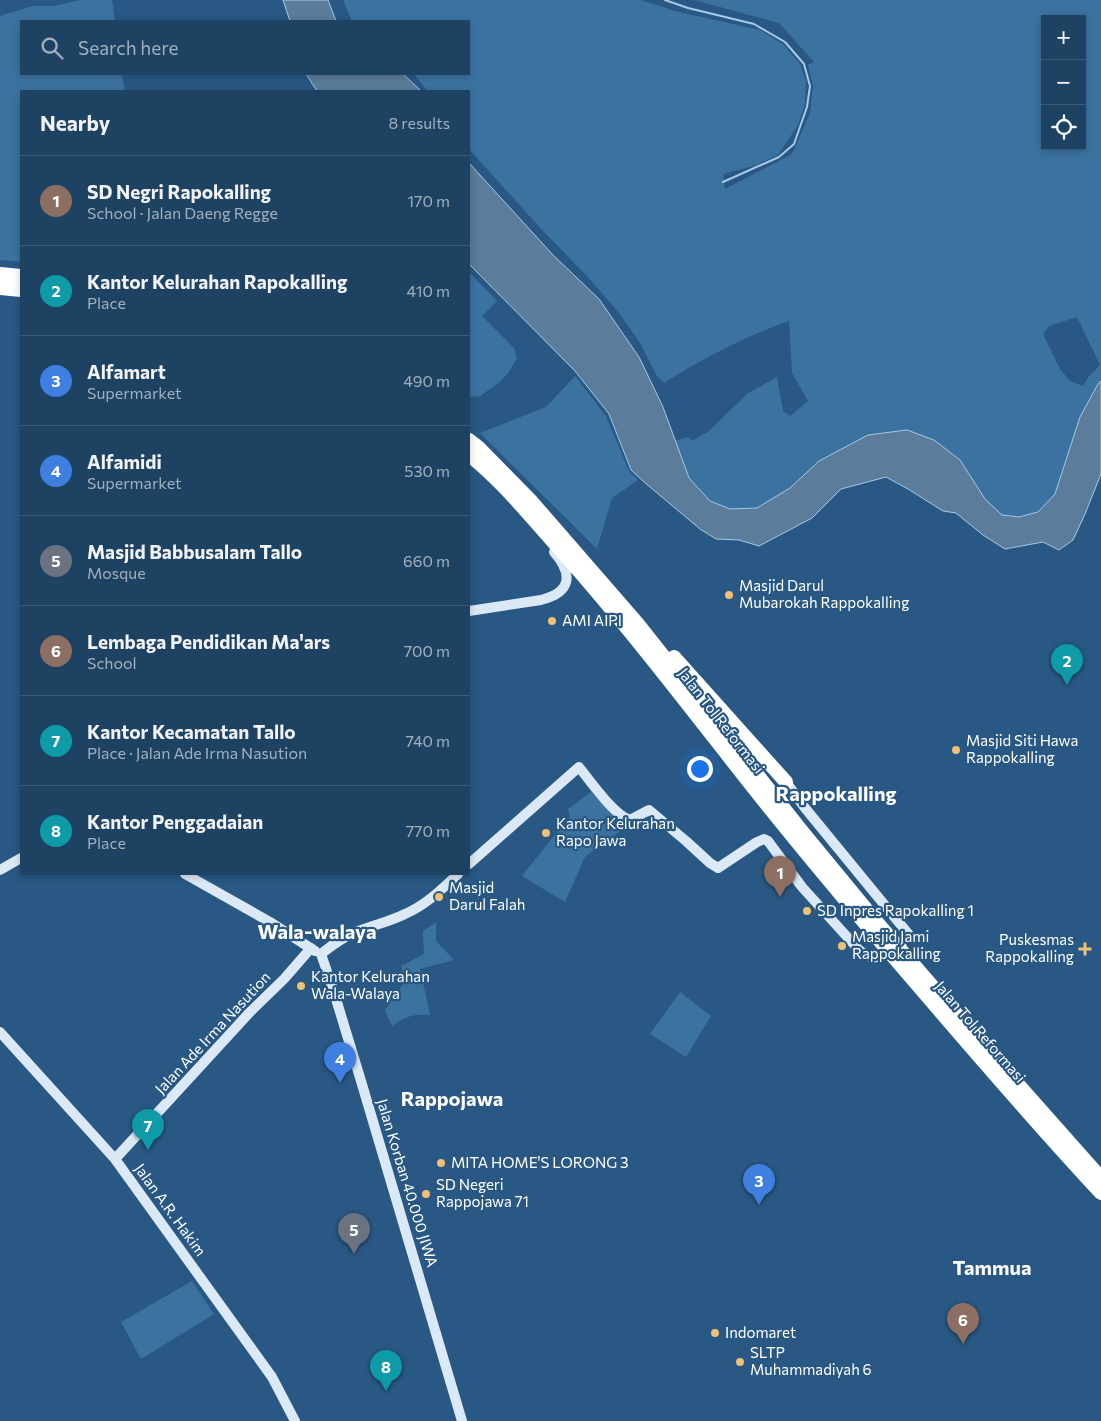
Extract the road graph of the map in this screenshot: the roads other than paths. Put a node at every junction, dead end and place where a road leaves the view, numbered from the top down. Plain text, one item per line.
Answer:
1 (0, 274) edge
2 (20, 276) edge
3 (0, 288) edge
4 (20, 290) edge
5 (470, 441) edge
6 (471, 457) edge
7 (603, 583) junction
8 (470, 610) edge
9 (786, 782) joint
10 (20, 859) edge
11 (470, 863) edge
12 (0, 870) edge
13 (187, 875) edge
14 (457, 875) edge
15 (904, 940) dead end
16 (310, 948) junction
17 (321, 954) junction
18 (878, 957) dead end
19 (0, 1032) edge
20 (115, 1159) junction
21 (1076, 1166) junction
22 (1101, 1178) edge
23 (1101, 1193) edge
24 (1101, 1198) edge
25 (295, 1421) edge
26 (462, 1421) edge

1 - 2 highway
3 - 4 highway
5 - 7 highway, Jalan Tol Reformasi
6 - 8 street
6 - 21 highway, Jalan Tol Reformasi
7 - 9 highway
7 - 22 highway, Jalan Tol Reformasi
9 - 15 street
10 - 12 street
11 - 18 street
13 - 16 street
14 - 17 street
16 - 17 street
16 - 20 street, Jalan Ade Irma Nasution
17 - 26 street, Jalan Korban 40.000 JIWA
19 - 20 street, Jalan A.R. Hakim
20 - 25 street, Jalan A.R. Hakim
21 - 23 highway, Jalan Tol Reformasi
21 - 24 highway

